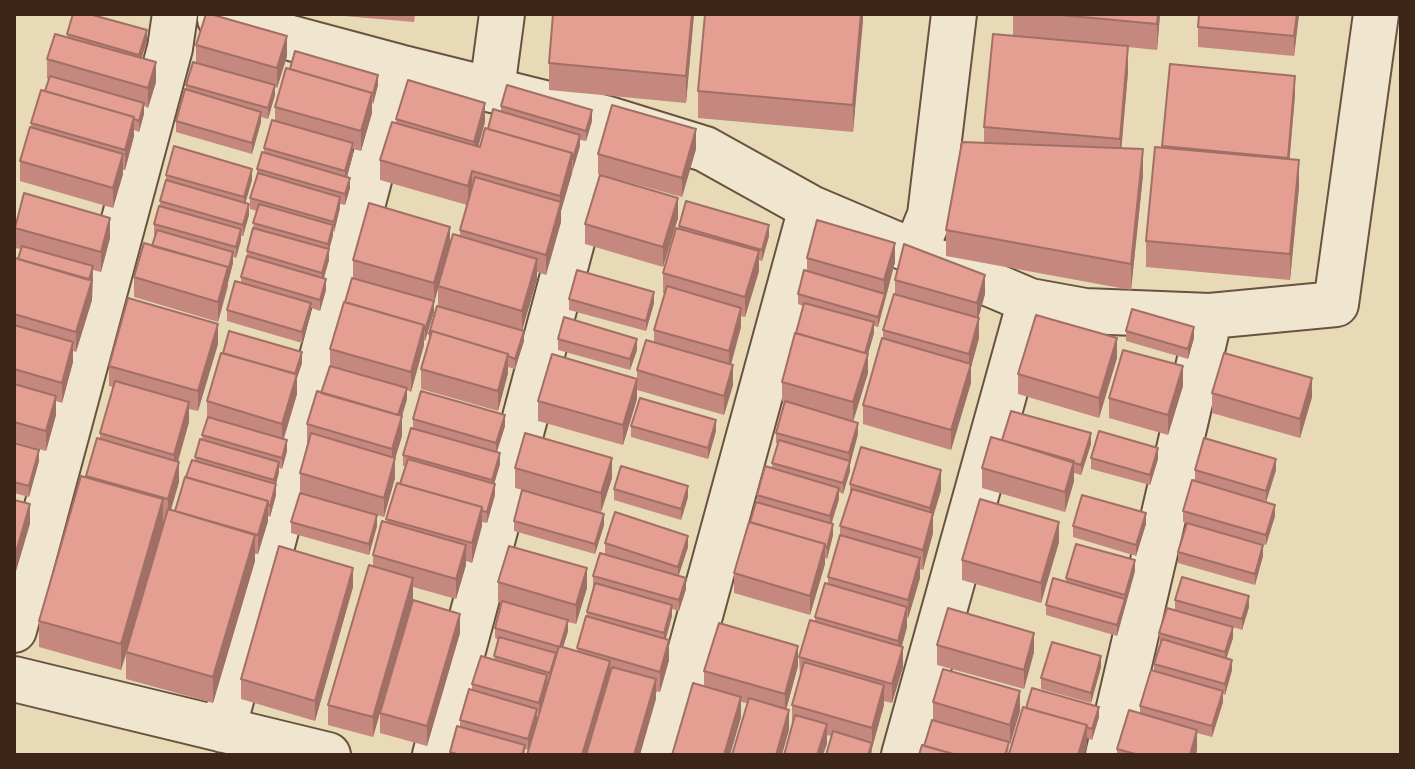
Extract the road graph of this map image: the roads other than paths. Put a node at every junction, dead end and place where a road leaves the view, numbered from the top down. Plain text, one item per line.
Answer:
1 (175, 14) edge
2 (502, 14) edge
3 (954, 14) edge
4 (1376, 14) edge
5 (399, 67) junction
6 (492, 89) junction
7 (605, 118) junction
8 (811, 208) junction
9 (914, 254) junction
10 (1030, 301) junction
11 (1210, 316) junction
12 (14, 630) edge
13 (14, 679) edge
14 (223, 730) junction
15 (328, 755) edge
16 (435, 755) edge
17 (662, 755) edge
18 (904, 755) edge
19 (1108, 755) edge

1 - 5 street
1 - 12 street
2 - 6 street
3 - 9 street
4 - 11 street
5 - 6 street
5 - 14 street
6 - 7 street
7 - 8 street
7 - 16 street
8 - 9 street
8 - 17 street
9 - 10 street
10 - 11 street
10 - 18 street
11 - 19 street
13 - 14 street
14 - 15 street

